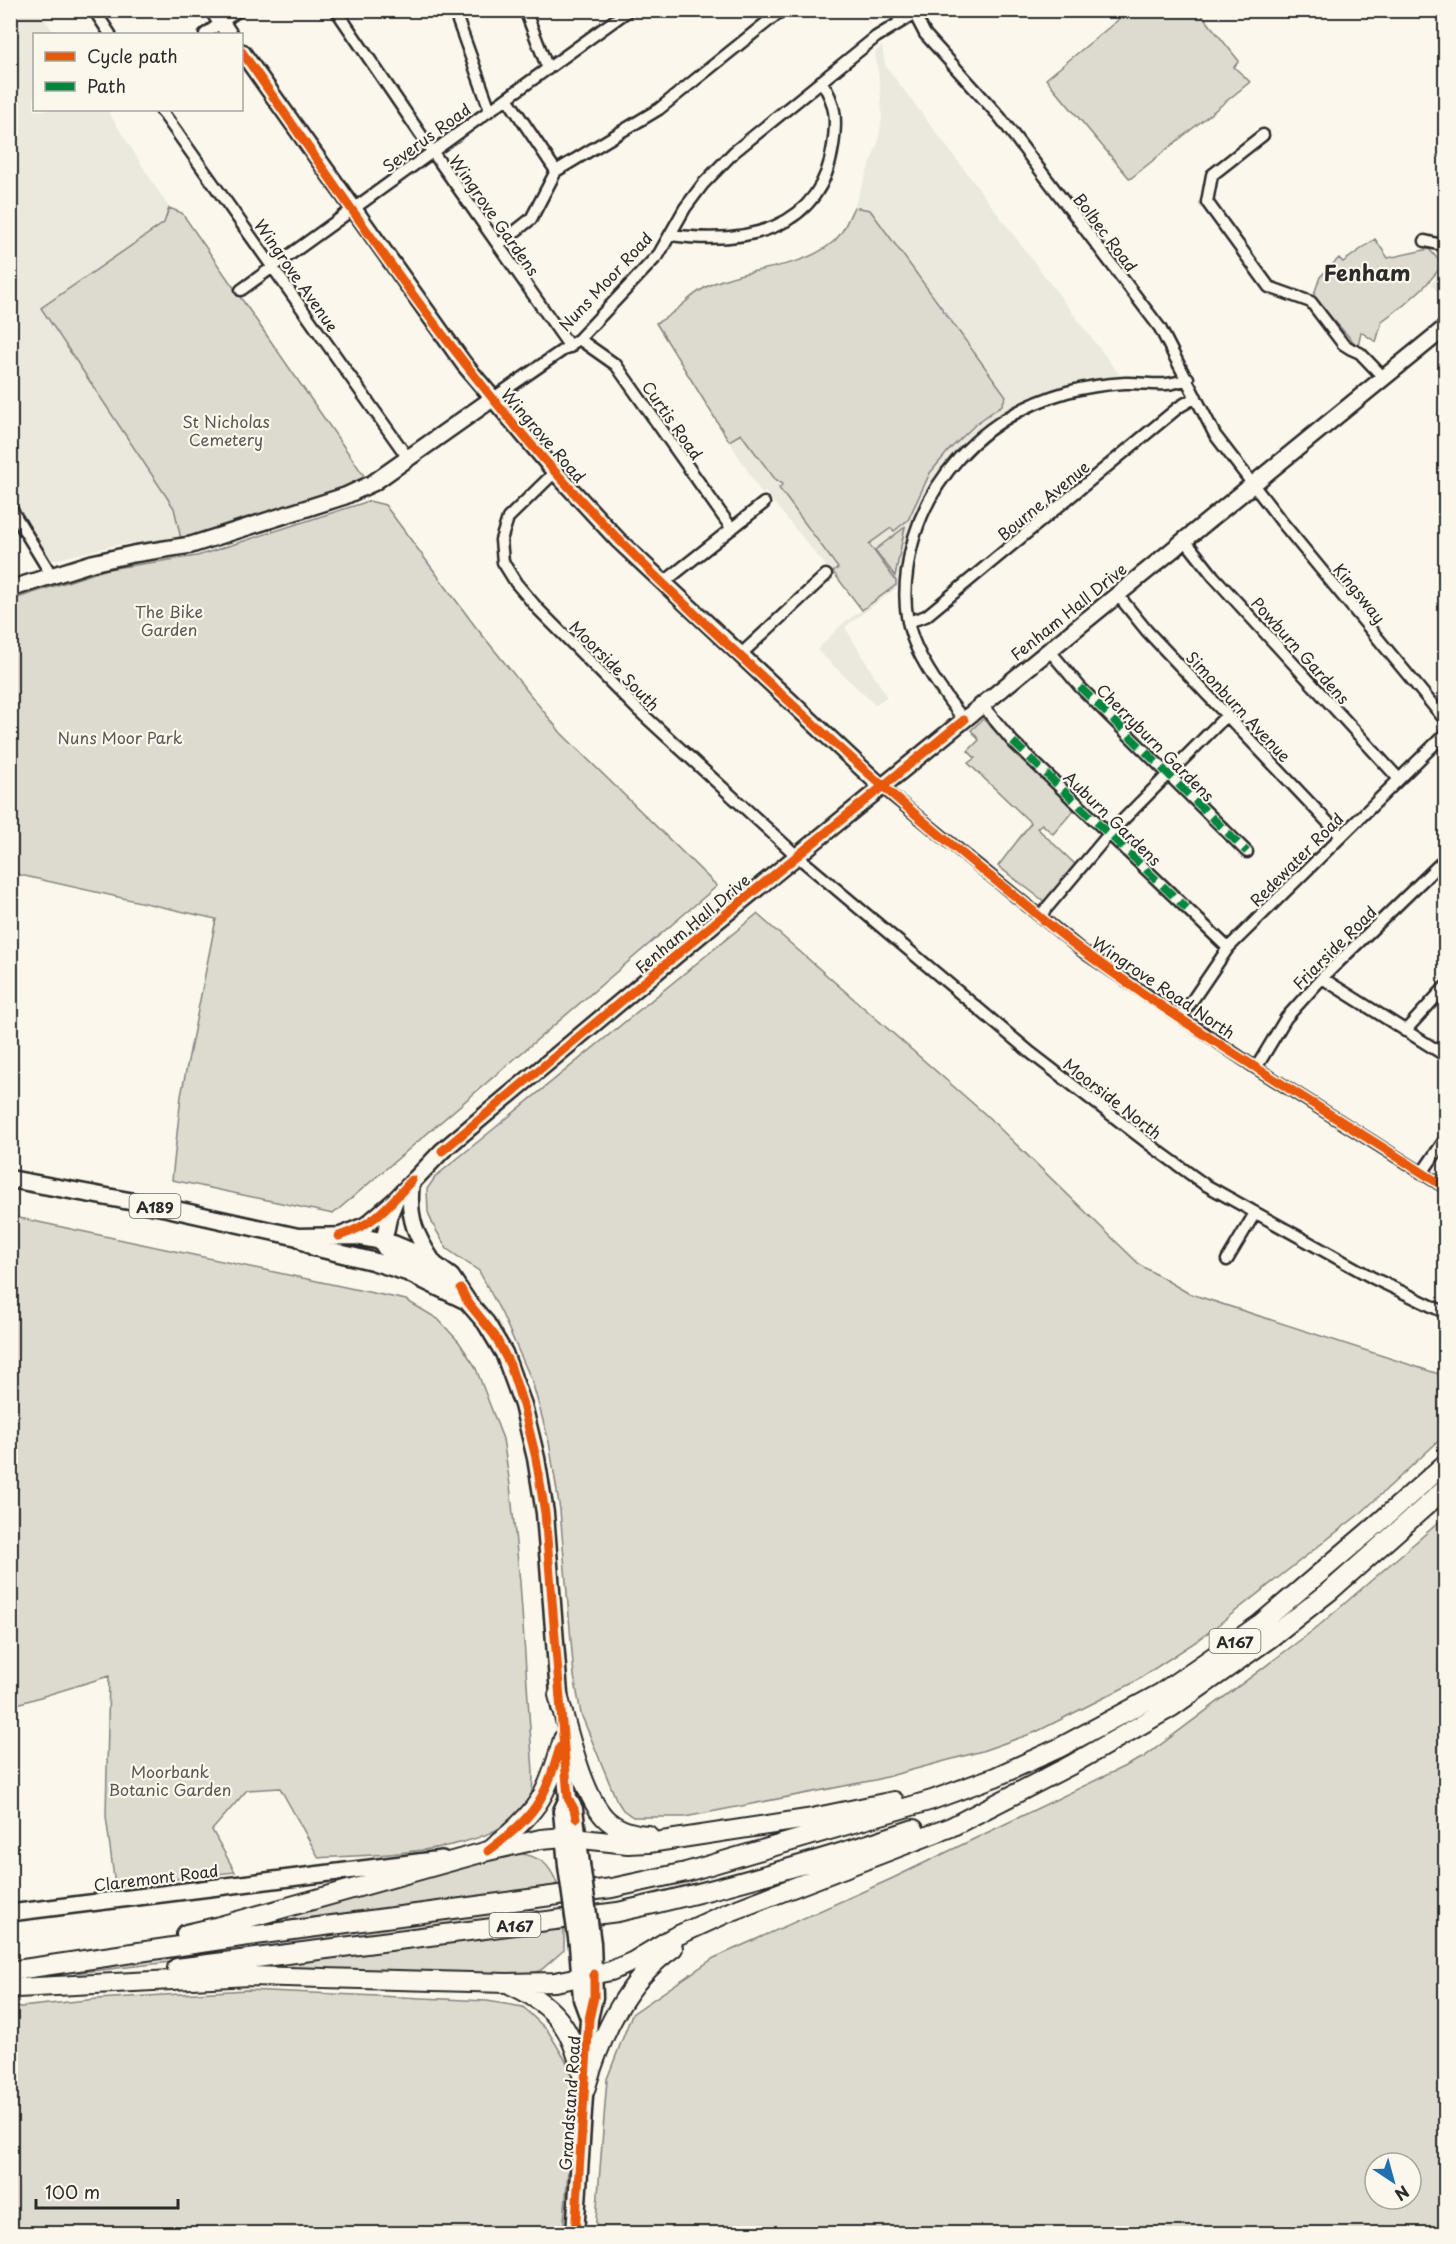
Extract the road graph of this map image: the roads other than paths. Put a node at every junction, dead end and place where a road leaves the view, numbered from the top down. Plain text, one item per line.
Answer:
1 (94, 10) edge
2 (239, 10) edge
3 (336, 10) edge
4 (525, 10) edge
5 (782, 10) edge
6 (892, 10) edge
7 (623, 12) edge
8 (917, 12) edge
9 (901, 20) junction
10 (458, 21) dead end
11 (221, 23) edge
12 (109, 33) edge
13 (206, 33) edge
14 (243, 53) edge
15 (548, 69) junction
16 (821, 81) junction
17 (507, 98) junction
18 (490, 110) junction
19 (162, 111) edge
20 (1263, 135) dead end
21 (432, 152) junction
22 (556, 171) junction
23 (352, 209) junction
24 (671, 235) junction
25 (1425, 241) dead end
26 (1446, 244) edge
27 (498, 245) junction
28 (273, 266) junction
29 (241, 290) dead end
30 (1446, 327) edge
31 (574, 343) junction
32 (1383, 377) junction
33 (1188, 378) junction
34 (1196, 397) junction
35 (492, 399) junction
36 (408, 458) junction
37 (555, 472) junction
38 (1253, 484) junction
39 (764, 503) dead end
40 (10, 507) edge
41 (732, 529) junction
42 (1184, 539) junction
43 (826, 574) dead end
44 (52, 576) junction
45 (663, 583) junction
46 (10, 589) edge
47 (1117, 594) junction
48 (908, 621) junction
49 (1048, 650) junction
50 (740, 656) junction
51 (982, 705) junction
52 (1227, 715) junction
53 (964, 720) junction
54 (1446, 721) edge
55 (1446, 733) edge
56 (1168, 774) junction
57 (1399, 779) junction
58 (883, 788) junction
59 (1109, 834) junction
60 (1341, 836) junction
61 (1247, 852) dead end
62 (797, 856) junction
63 (1446, 858) edge
64 (1040, 916) junction
65 (1228, 948) junction
66 (1322, 978) junction
67 (1446, 986) edge
68 (1181, 1017) junction
69 (1405, 1031) junction
70 (1446, 1056) edge
71 (1256, 1068) junction
72 (1446, 1138) edge
73 (1422, 1173) junction
74 (10, 1179) edge
75 (411, 1184) junction
76 (1446, 1188) edge
77 (396, 1199) junction
78 (1255, 1213) junction
79 (339, 1236) junction
80 (298, 1237) junction
81 (384, 1250) junction
82 (1227, 1260) dead end
83 (433, 1262) junction
84 (464, 1299) junction
85 (1446, 1313) edge
86 (1446, 1463) edge
87 (1442, 1493) edge
88 (558, 1695) junction
89 (563, 1739) junction
90 (995, 1776) junction
91 (1006, 1797) junction
92 (571, 1838) junction
93 (680, 1839) junction
94 (488, 1851) junction
95 (463, 1858) junction
96 (727, 1912) junction
97 (10, 1913) edge
98 (588, 1976) junction
99 (12, 1979) edge
100 (507, 1983) junction
101 (585, 2090) junction
102 (575, 2234) edge

1 - 12 street
2 - 11 street
3 - 21 street, Wingrove Gardens
4 - 15 street
5 - 22 street
6 - 9 street
7 - 15 street, Severus Road
8 - 9 street, Nuns Moor Road
8 - 33 street, Bolbec Road
9 - 16 street, Nuns Moor Road
10 - 18 street
11 - 13 street
14 - 23 street, Wingrove Road
15 - 17 street, Severus Road
16 - 24 street, Nuns Moor Road
16 - 24 street
17 - 18 street, Severus Road
17 - 22 street
18 - 21 street, Severus Road
19 - 28 street, Wingrove Avenue
20 - 32 street
21 - 23 street, Severus Road
21 - 27 street, Wingrove Gardens
22 - 27 street
23 - 28 street, Severus Road
23 - 35 street, Wingrove Road
24 - 31 street, Nuns Moor Road
25 - 26 street
27 - 31 street, Wingrove Gardens
28 - 29 street, Severus Road
28 - 36 street, Wingrove Avenue
30 - 32 street, Fenham Hall Drive
31 - 35 street, Nuns Moor Road
31 - 41 street, Curtis Road
32 - 38 street, Fenham Hall Drive
33 - 34 street, Bolbec Road
33 - 48 street
34 - 38 street, Bolbec Road
34 - 48 street, Bourne Avenue
35 - 36 street, Nuns Moor Road
35 - 37 street, Wingrove Road
36 - 44 street, Nuns Moor Road
37 - 45 street, Wingrove Road
37 - 62 street, Moorside South
38 - 42 street, Fenham Hall Drive
38 - 54 street, Kingsway
39 - 41 street
40 - 44 street
41 - 45 street
42 - 47 street, Fenham Hall Drive
42 - 57 street, Powburn Gardens
43 - 50 street
44 - 46 street, Nuns Moor Road
45 - 50 street, Wingrove Road
47 - 49 street, Fenham Hall Drive
47 - 52 street, Simonburn Avenue
48 - 53 street
49 - 51 street, Fenham Hall Drive
49 - 56 street, Cherryburn Gardens
50 - 58 street, Wingrove Road
51 - 53 street, Fenham Hall Drive
51 - 59 street, Auburn Gardens
52 - 56 street
52 - 60 street, Simonburn Avenue
53 - 58 street, Fenham Hall Drive
55 - 57 street, Redewater Road
56 - 59 street
56 - 61 street, Cherryburn Gardens
57 - 60 street, Redewater Road
58 - 62 street, Fenham Hall Drive
58 - 64 street, Wingrove Road North
59 - 64 street
59 - 65 street, Auburn Gardens
60 - 65 street, Redewater Road
62 - 75 street, Fenham Hall Drive
62 - 78 street, Moorside North
63 - 66 street, Friarside Road
64 - 68 street, Wingrove Road North
65 - 68 street, Redewater Road
66 - 69 street
66 - 71 street, Friarside Road
67 - 69 street
68 - 71 street, Wingrove Road North
69 - 70 street
71 - 73 street, Wingrove Road North
72 - 73 street
73 - 76 street, Wingrove Road North
74 - 80 main road, A189
75 - 77 street, Fenham Hall Drive
75 - 81 street, Fenham Hall Drive
75 - 83 street
77 - 79 street
77 - 81 street, Fenham Hall Drive
78 - 82 street
78 - 85 street, Moorside North
79 - 80 main road, A189
79 - 81 main road, A189
80 - 81 main road, A189
81 - 83 main road, A189
81 - 84 main road, A189
83 - 84 main road, A189
84 - 88 main road, Grandstand Road / A189
86 - 90 highway, A167
87 - 91 highway, A167
88 - 89 main road, Grandstand Road / A189
88 - 93 highway
89 - 92 main road, Grandstand Road / A189
89 - 94 highway
90 - 93 highway
90 - 99 highway, A167
91 - 96 highway
91 - 99 highway, A167
92 - 93 highway
92 - 94 highway
92 - 98 main road, Grandstand Road / A189, bridge
94 - 95 highway
95 - 97 street, Claremont Road
95 - 99 highway
96 - 98 highway
96 - 101 highway
98 - 100 highway
98 - 101 main road, Grandstand Road / A189
99 - 100 highway
100 - 101 highway
101 - 102 main road, Grandstand Road / A189

